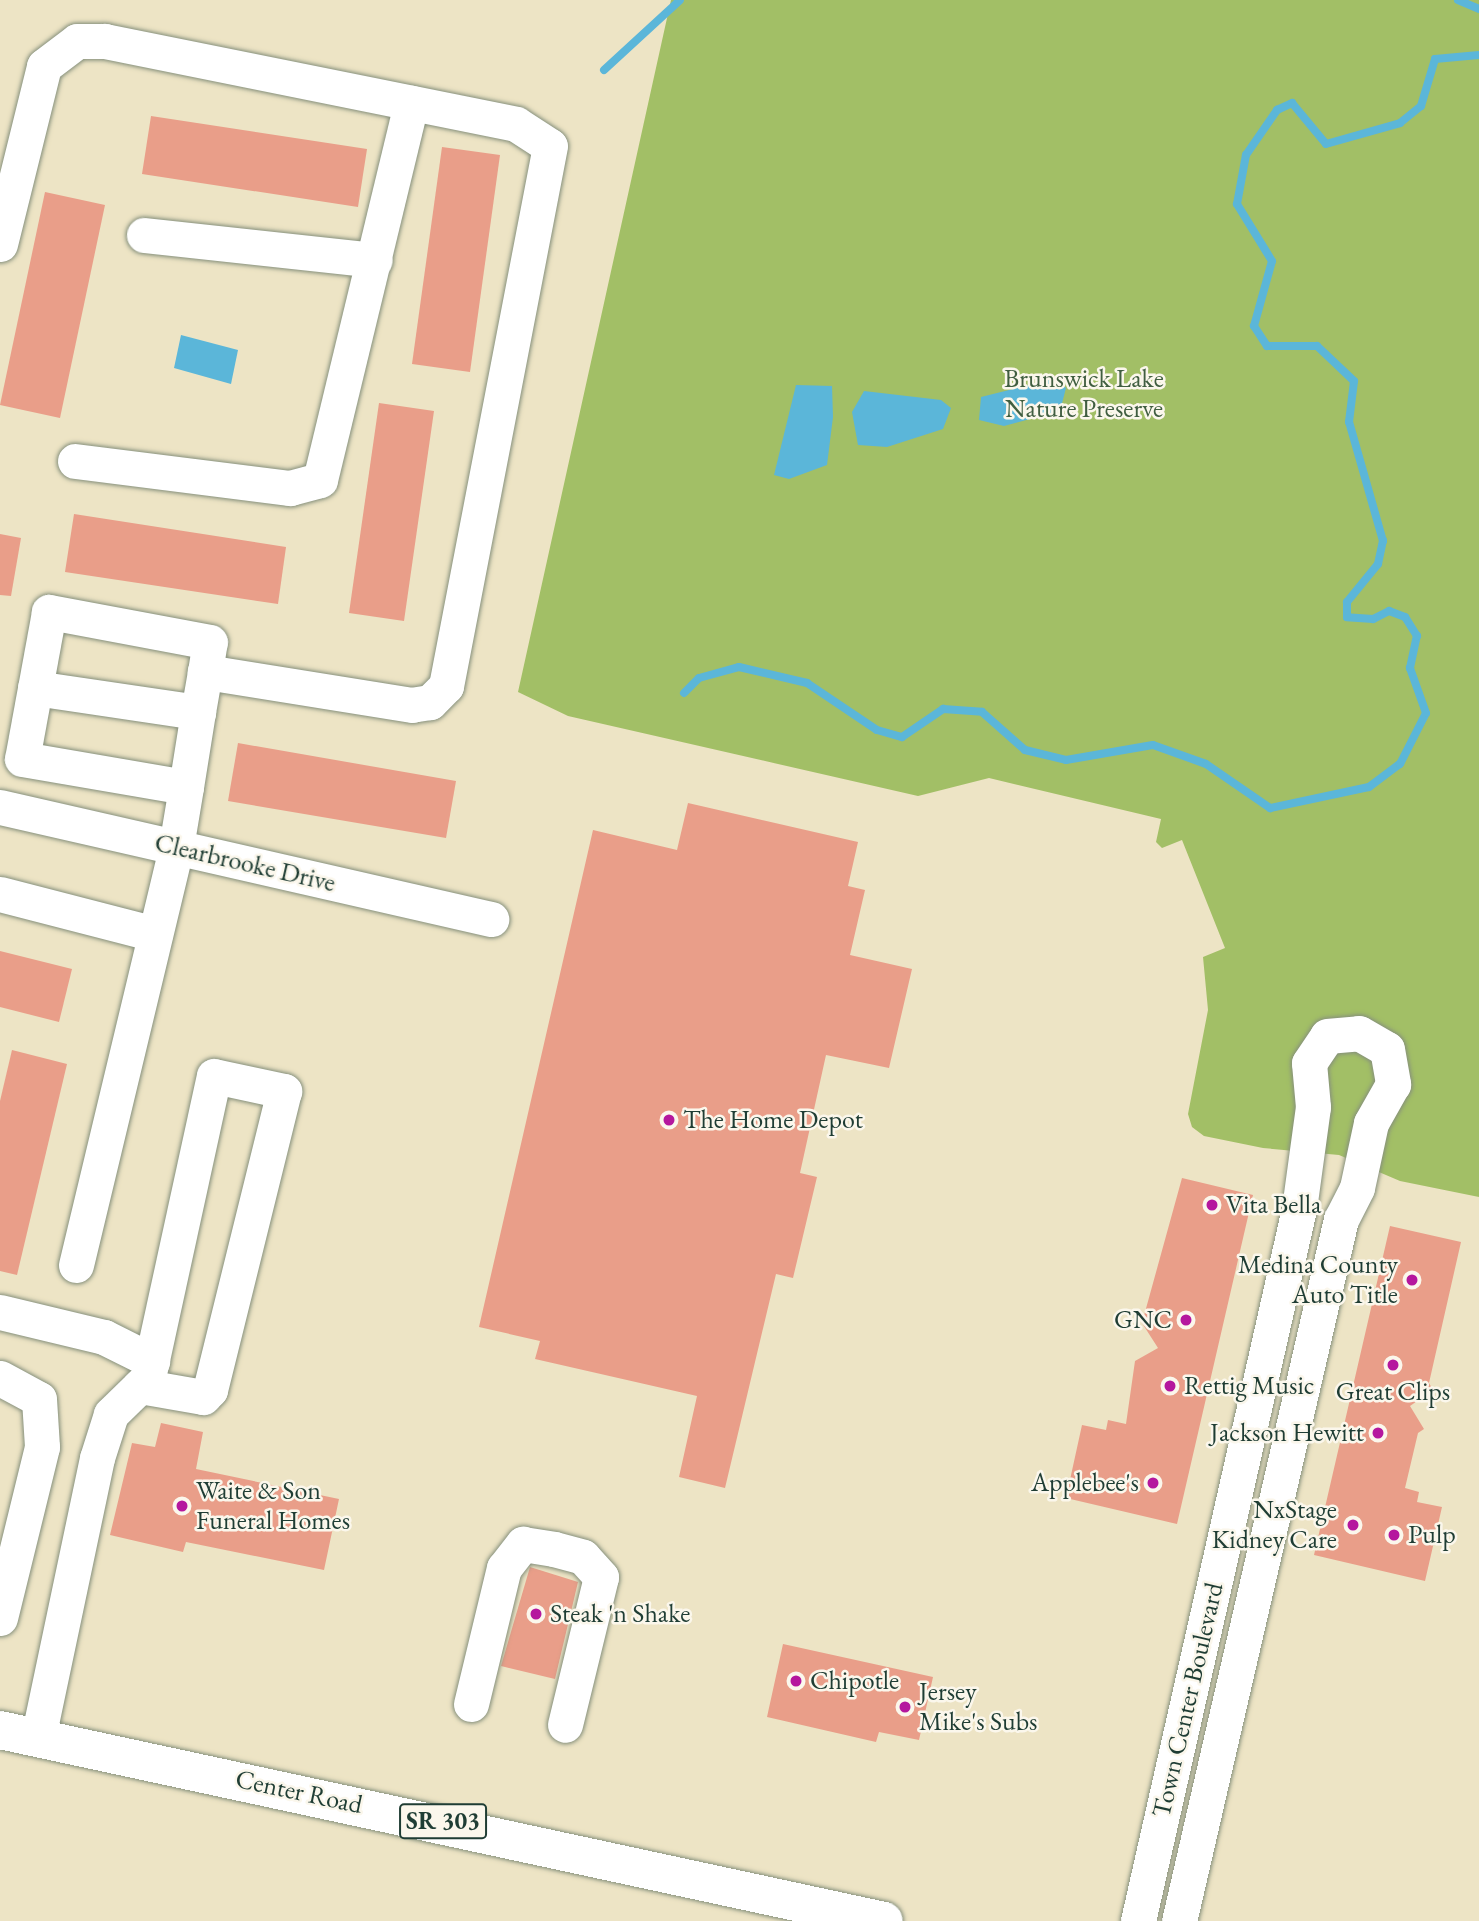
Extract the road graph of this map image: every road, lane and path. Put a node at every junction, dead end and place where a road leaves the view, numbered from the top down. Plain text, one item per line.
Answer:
1 (411, 103) junction
2 (144, 235) dead end
3 (0, 244) edge
4 (375, 260) junction
5 (75, 461) dead end
6 (205, 671) junction
7 (35, 688) junction
8 (198, 712) junction
9 (186, 787) junction
10 (0, 807) edge
11 (176, 847) junction
12 (0, 894) edge
13 (491, 919) dead end
14 (155, 934) junction
15 (76, 1265) dead end
16 (0, 1312) edge
17 (146, 1374) junction
18 (0, 1378) edge
19 (0, 1618) edge
20 (471, 1704) dead end
21 (565, 1725) dead end
22 (0, 1730) edge
23 (38, 1738) junction
24 (791, 1911) edge
25 (884, 1921) edge
26 (1138, 1921) edge
27 (1179, 1921) edge

1 - 3 street
1 - 4 street
1 - 6 street
2 - 4 street
4 - 5 street
6 - 7 street
6 - 8 street
7 - 8 street
7 - 9 street
8 - 9 street
9 - 11 street
10 - 11 street, Clearbrooke Drive
11 - 13 street, Clearbrooke Drive
11 - 14 street
12 - 14 street
14 - 15 street
16 - 17 street
17 - 17 street
17 - 23 street
18 - 19 street
20 - 21 street
22 - 23 main road, Center Road / SR 303
23 - 24 main road, Center Road / SR 303
24 - 25 main road, Center Road / SR 303
26 - 27 street, Town Center Boulevard

